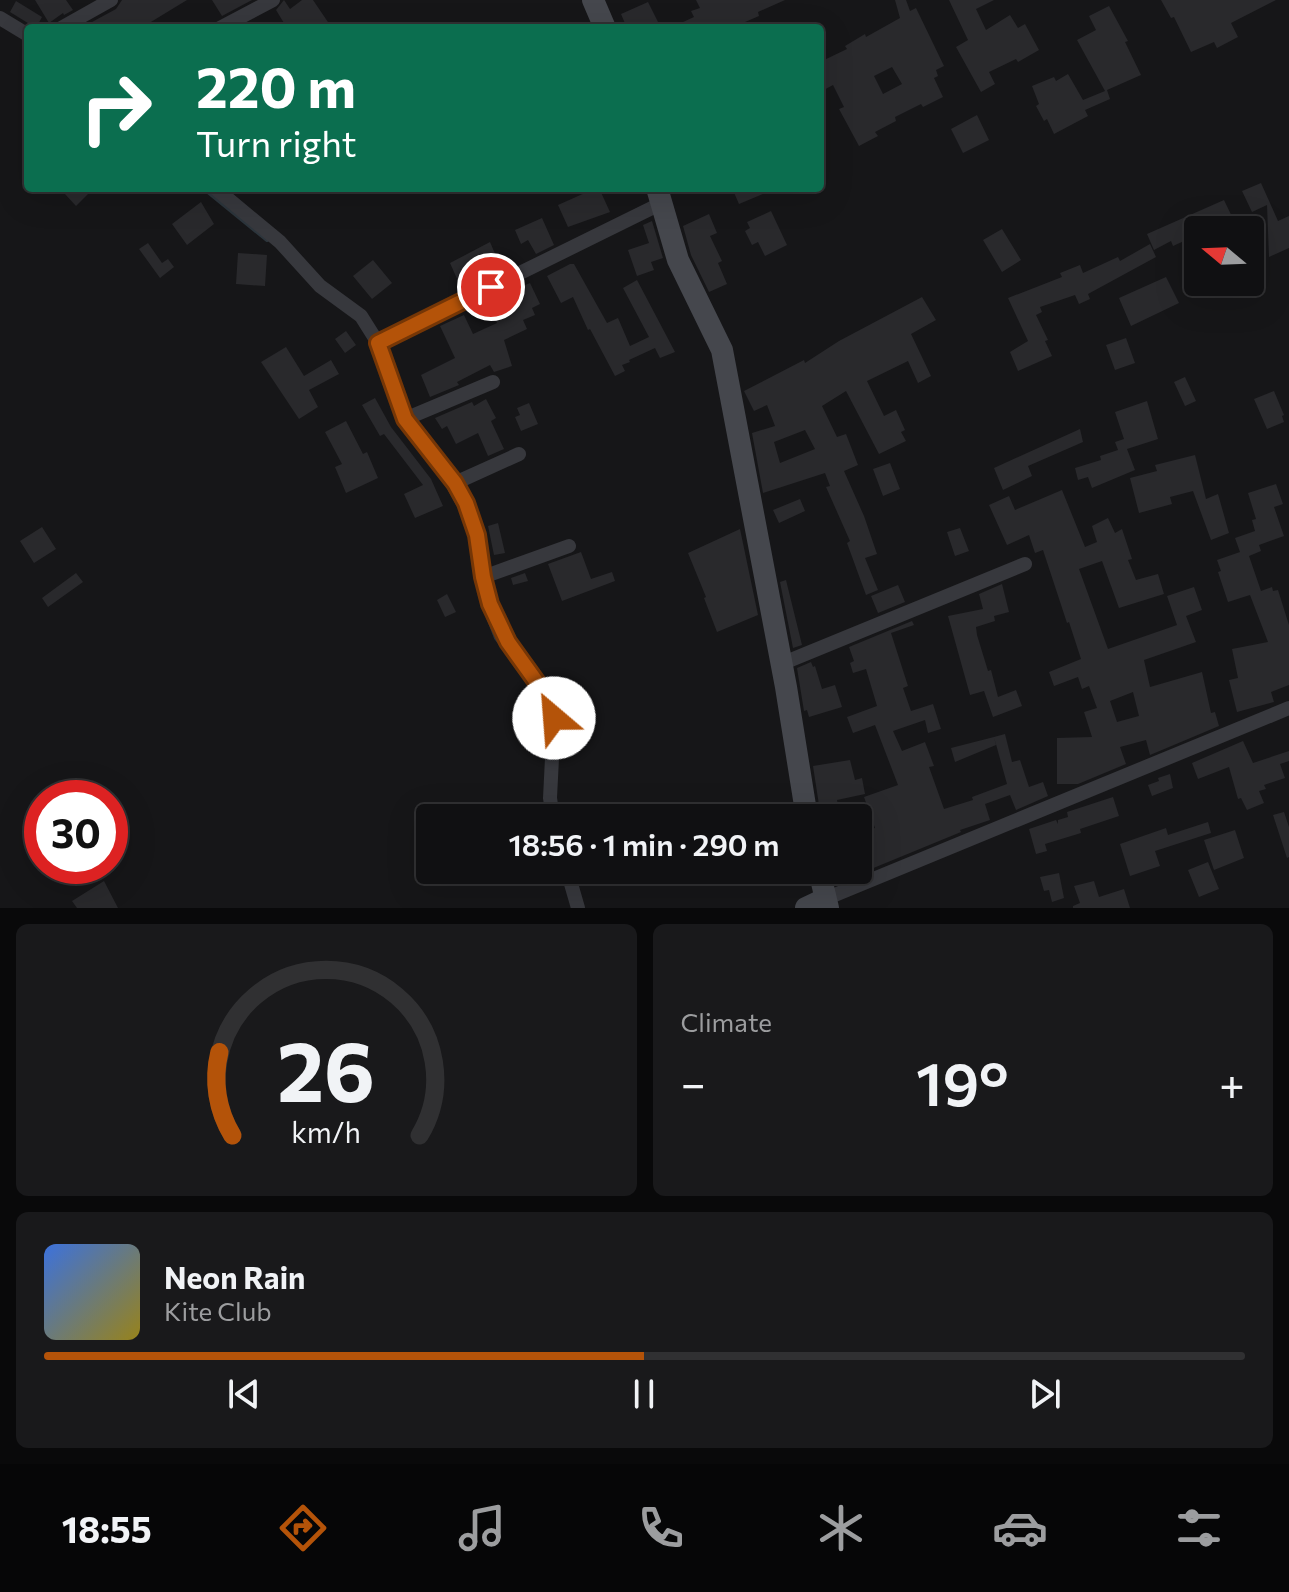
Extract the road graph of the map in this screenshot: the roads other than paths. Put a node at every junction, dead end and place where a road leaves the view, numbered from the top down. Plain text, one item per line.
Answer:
1 (111, 0) edge
2 (273, 0) edge
3 (593, 0) edge
4 (0, 18) edge
5 (68, 24) edge
6 (228, 24) edge
7 (603, 24) edge
8 (24, 33) edge
9 (220, 192) edge
10 (660, 195) edge
11 (378, 343) junction
12 (493, 382) dead end
13 (405, 419) junction
14 (519, 454) dead end
15 (455, 483) junction
16 (569, 546) dead end
17 (1025, 564) dead end
18 (483, 577) junction
19 (781, 664) junction
20 (1289, 708) edge
21 (551, 804) edge
22 (805, 804) edge
23 (571, 884) edge
24 (819, 884) edge
25 (820, 905) edge
26 (578, 908) edge

1 - 5 street
2 - 6 street
3 - 7 street
4 - 8 street
9 - 11 street
10 - 11 street
10 - 19 street
11 - 13 street
12 - 13 street
13 - 15 street
14 - 15 street
15 - 18 street
16 - 18 street
17 - 19 street
18 - 21 street
19 - 22 street
20 - 25 street
23 - 26 street
24 - 25 street

